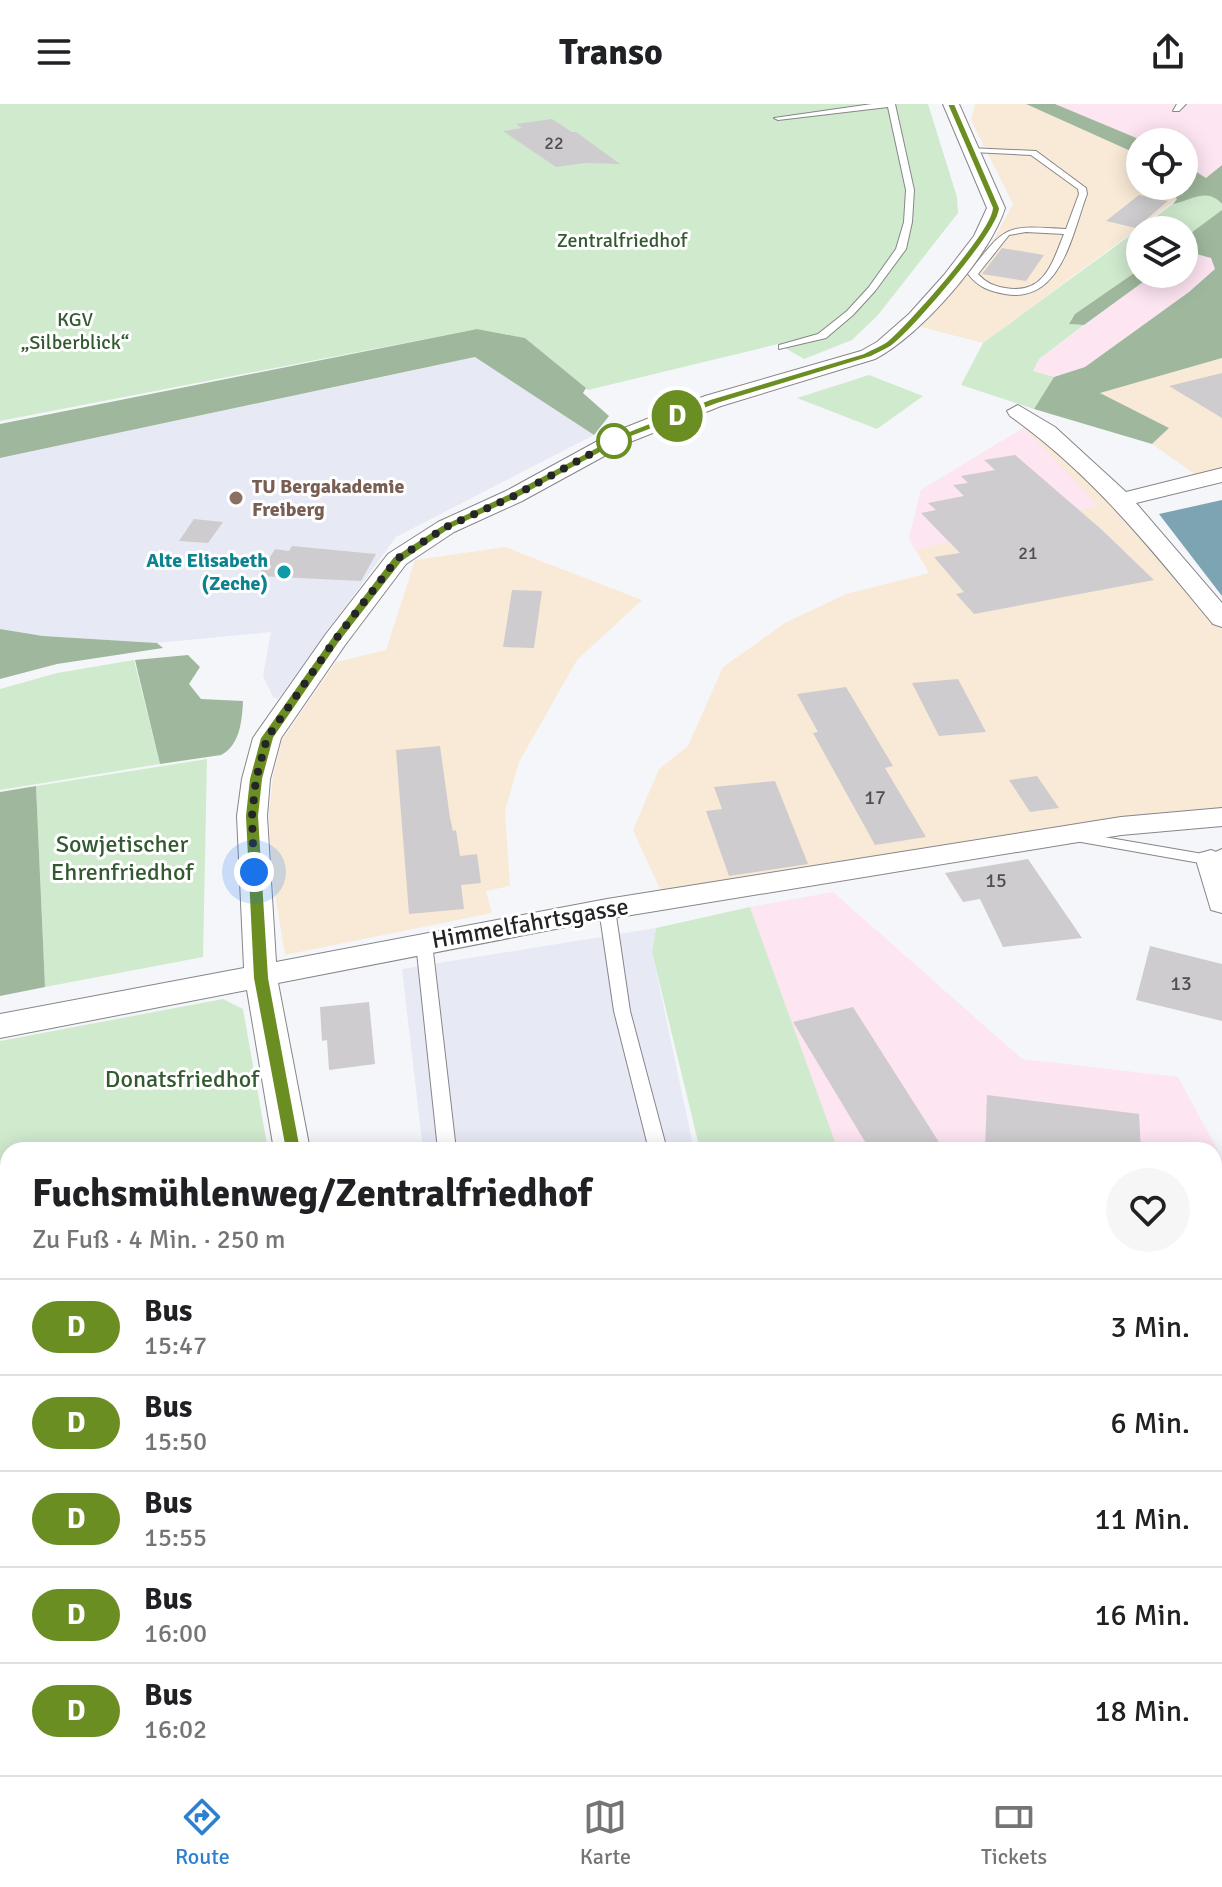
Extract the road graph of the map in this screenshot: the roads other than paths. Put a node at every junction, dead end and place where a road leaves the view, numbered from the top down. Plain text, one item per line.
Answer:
1 (951, 104) edge
2 (778, 118) dead end
3 (972, 150) junction
4 (1067, 232) junction
5 (783, 347) dead end
6 (1018, 411) dead end
7 (1222, 475) edge
8 (1122, 500) junction
9 (1222, 619) edge
10 (1222, 817) edge
11 (1063, 835) junction
12 (1217, 864) edge
13 (1222, 903) edge
14 (607, 909) junction
15 (424, 943) junction
16 (261, 978) junction
17 (0, 1026) edge
18 (291, 1142) edge
19 (446, 1142) edge
20 (656, 1142) edge

1 - 3 street
2 - 5 lane
3 - 4 lane
3 - 16 street
4 - 4 lane
6 - 8 street
7 - 8 street
8 - 9 street
10 - 11 street, Himmelfahrtsgasse
11 - 12 lane, Himmelfahrtsgasse
11 - 14 street, Himmelfahrtsgasse
12 - 13 street
14 - 15 street, Himmelfahrtsgasse
14 - 20 lane
15 - 16 street, Himmelfahrtsgasse
15 - 19 lane
16 - 17 street, Himmelfahrtsgasse
16 - 18 street

